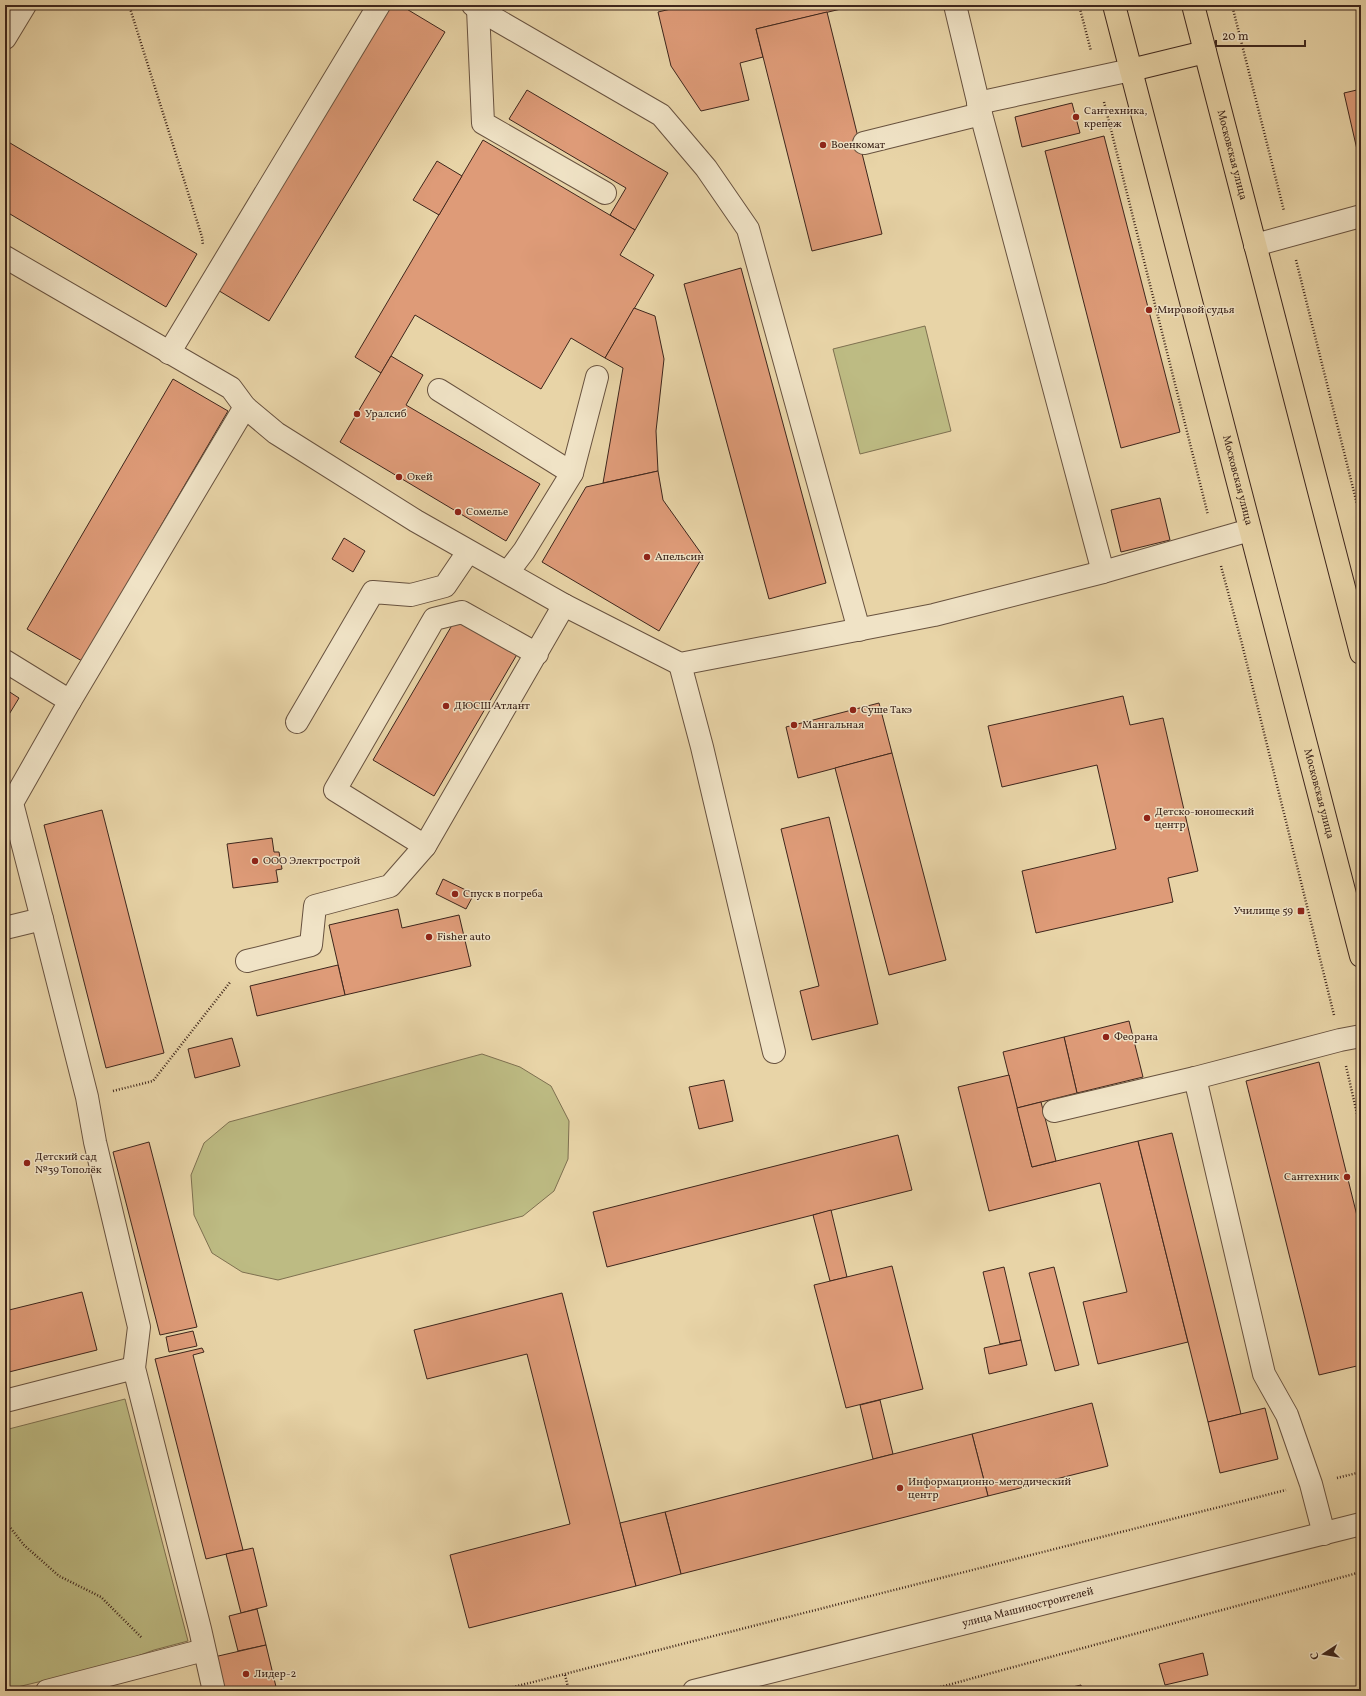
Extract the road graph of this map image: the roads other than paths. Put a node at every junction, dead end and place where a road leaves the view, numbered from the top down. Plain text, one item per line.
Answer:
1 (25, 5) edge
2 (379, 5) edge
3 (955, 5) edge
4 (1114, 5) edge
5 (1193, 5) edge
6 (477, 6) edge
7 (5, 38) edge
8 (1205, 52) junction
9 (1131, 70) junction
10 (979, 108) junction
11 (864, 143) dead end
12 (605, 193) dead end
13 (1361, 216) edge
14 (1255, 245) junction
15 (5, 257) edge
16 (169, 353) junction
17 (598, 377) dead end
18 (439, 390) dead end
19 (245, 407) junction
20 (572, 473) junction
21 (1250, 530) junction
22 (468, 552) junction
23 (508, 572) junction
24 (1103, 572) junction
25 (564, 605) junction
26 (859, 630) junction
27 (1361, 653) edge
28 (537, 654) junction
29 (5, 661) edge
30 (680, 664) junction
31 (70, 701) junction
32 (297, 722) dead end
33 (425, 846) junction
34 (42, 919) junction
35 (5, 928) edge
36 (1361, 956) edge
37 (247, 961) road end
38 (1361, 1036) edge
39 (774, 1052) dead end
40 (1195, 1078) junction
41 (1054, 1111) dead end
42 (134, 1368) junction
43 (5, 1401) edge
44 (1361, 1524) edge
45 (1324, 1534) junction
46 (204, 1650) junction
47 (747, 1684) edge
48 (47, 1691) edge
49 (214, 1691) edge
50 (694, 1691) edge

1 - 7 street
2 - 16 street
3 - 10 street
4 - 9 main road, Московская улица
5 - 8 main road, Московская улица
6 - 12 street
6 - 26 street
8 - 9 main road
8 - 14 main road, Московская улица
9 - 10 street
9 - 21 main road, Московская улица
10 - 11 street
10 - 24 street
13 - 14 street
14 - 27 main road, Московская улица
15 - 16 street
16 - 19 street
17 - 20 street
18 - 20 street
19 - 22 street
19 - 31 street
20 - 23 street
21 - 24 street
21 - 36 main road, Московская улица
22 - 23 street
22 - 32 street
23 - 25 street
24 - 26 street
25 - 28 street
25 - 30 street
26 - 30 street
28 - 33 street
28 - 33 street
29 - 31 street
30 - 39 street
31 - 34 street
33 - 37 street
34 - 35 street
34 - 42 street
38 - 40 street
40 - 41 street
40 - 45 street
42 - 43 street
42 - 46 street
44 - 45 street, улица Машиностроителей
45 - 47 street, улица Машиностроителей
46 - 48 street
46 - 49 street
47 - 50 street, улица Машиностроителей

